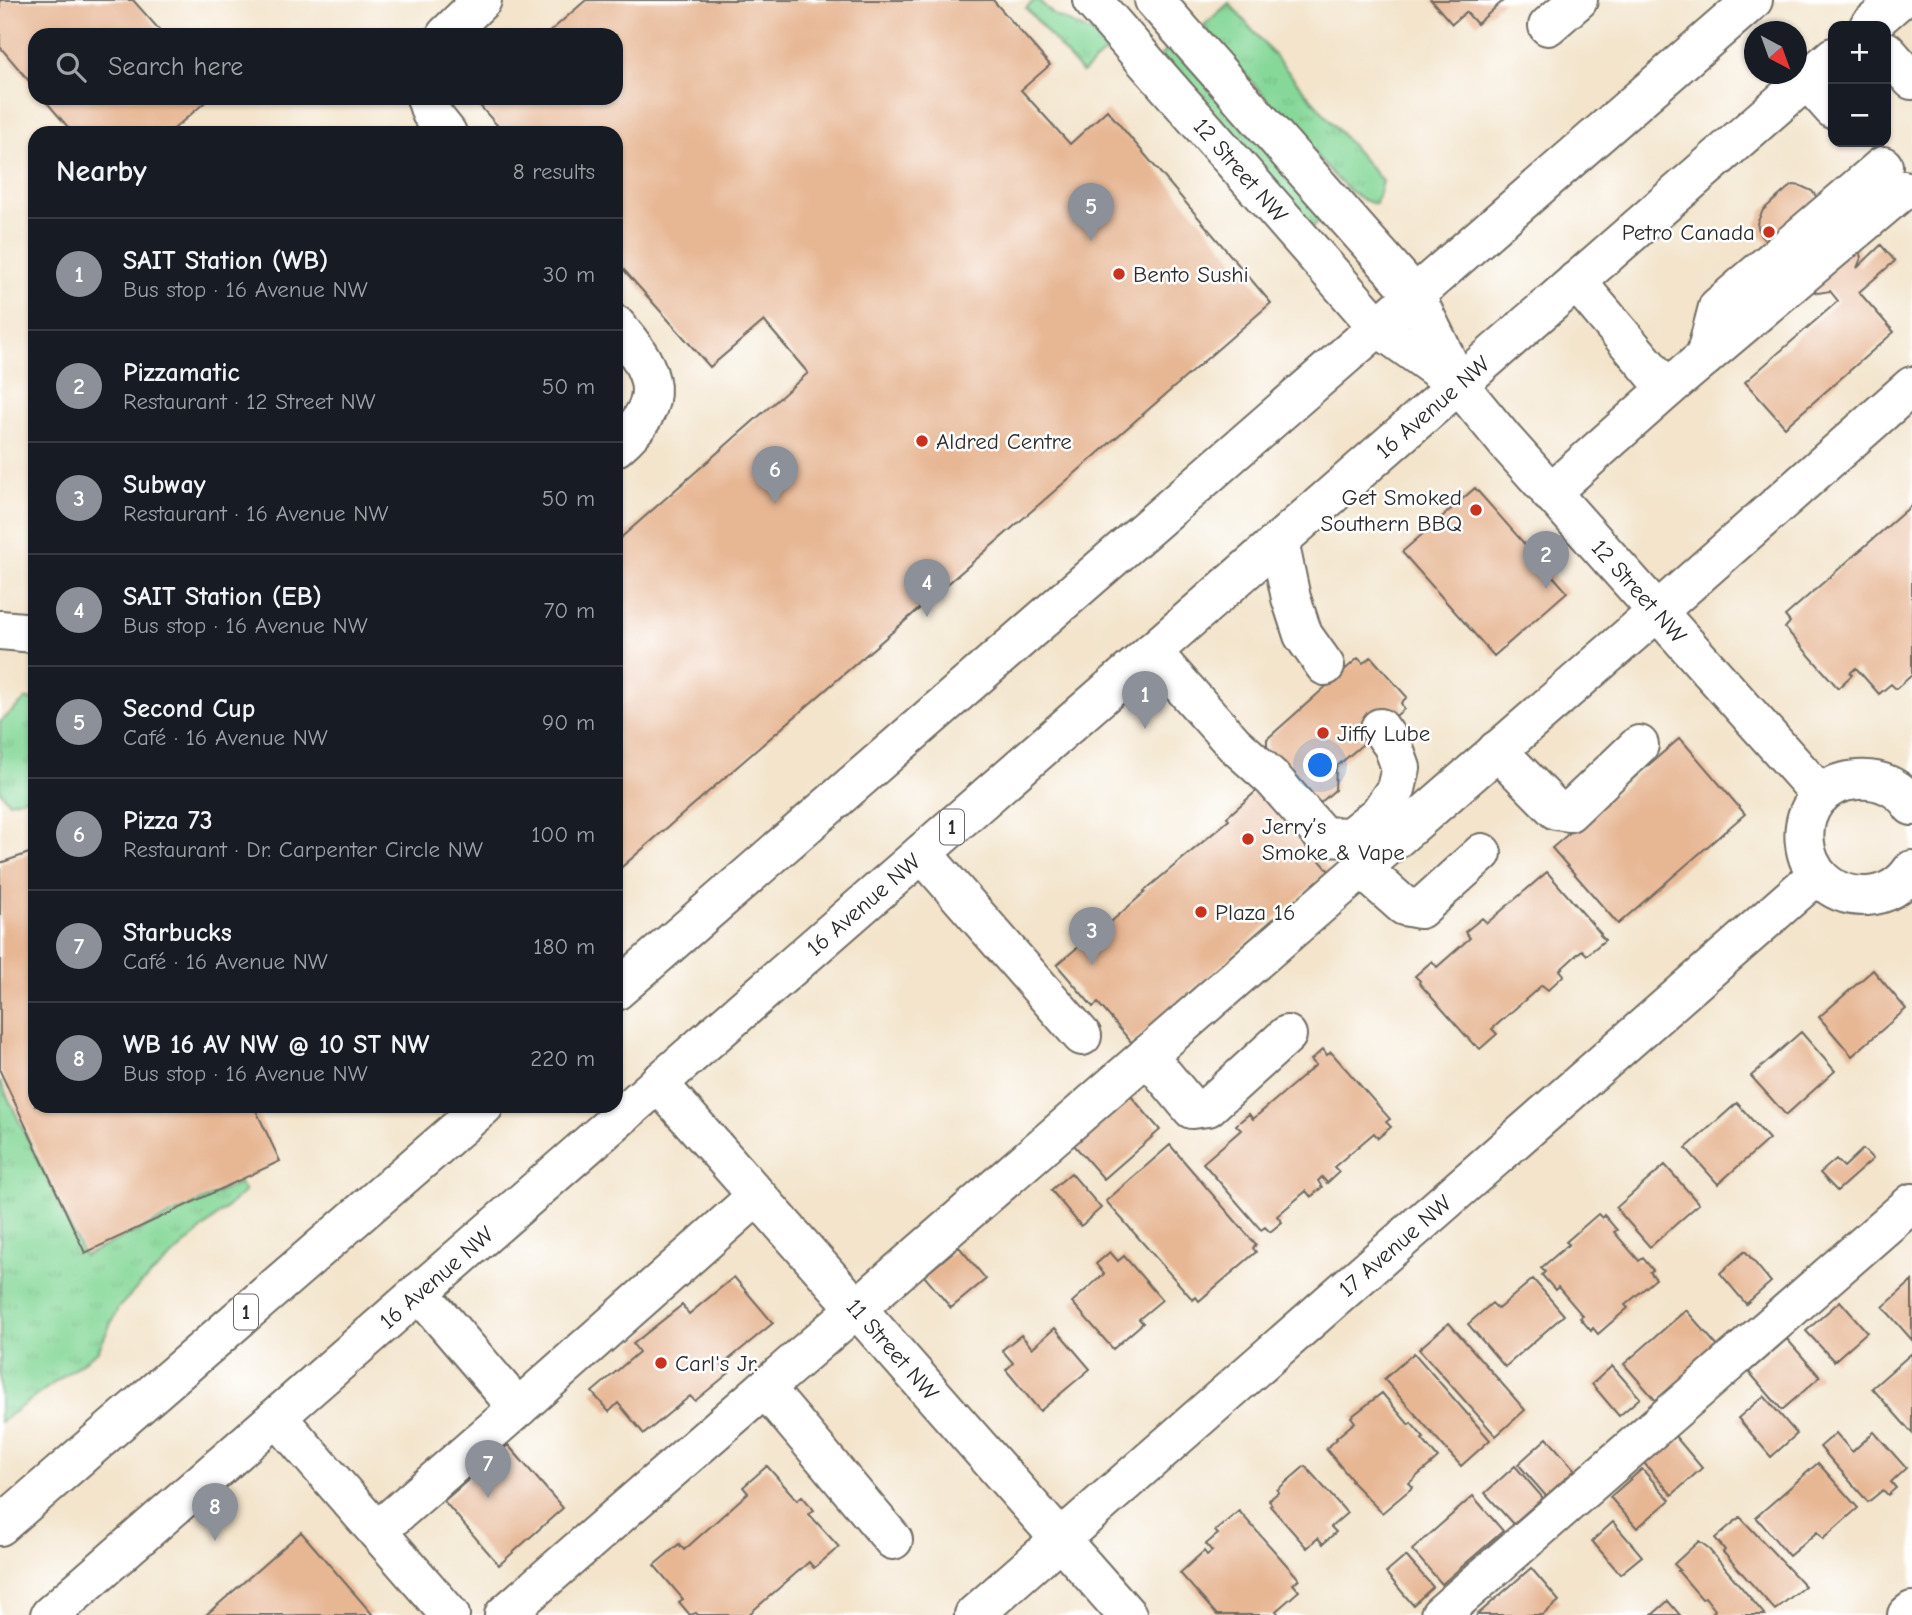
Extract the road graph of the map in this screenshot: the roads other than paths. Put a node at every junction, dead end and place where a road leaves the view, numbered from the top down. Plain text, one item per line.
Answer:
1 (482, 0) edge
2 (1092, 0) edge
3 (1154, 0) edge
4 (1578, 0) edge
5 (1752, 0) edge
6 (1899, 0) edge
7 (1875, 21) edge
8 (1548, 26) dead end
9 (453, 28) edge
10 (1891, 57) edge
11 (1820, 68) edge
12 (1912, 80) edge
13 (1828, 93) edge
14 (429, 105) edge
15 (442, 126) edge
16 (1890, 174) edge
17 (1576, 281) junction
18 (1415, 295) junction
19 (1378, 327) junction
20 (623, 333) edge
21 (1459, 385) junction
22 (1912, 386) edge
23 (1667, 389) junction
24 (623, 440) edge
25 (1550, 493) junction
26 (1279, 541) junction
27 (1658, 611) junction
28 (0, 631) edge
29 (28, 633) edge
30 (1152, 652) junction
31 (1325, 666) dead end
32 (1380, 728) dead end
33 (1639, 746) dead end
34 (1497, 750) junction
35 (1821, 795) junction
36 (1911, 801) edge
37 (922, 853) junction
38 (1482, 853) dead end
39 (1361, 868) junction
40 (1817, 875) junction
41 (1908, 884) edge
42 (623, 985) edge
43 (1287, 1034) dead end
44 (1082, 1037) dead end
45 (1147, 1055) junction
46 (658, 1083) junction
47 (476, 1113) edge
48 (757, 1196) junction
49 (1912, 1203) edge
50 (419, 1292) junction
51 (856, 1308) junction
52 (765, 1388) junction
53 (518, 1408) junction
54 (276, 1417) junction
55 (3, 1522) edge
56 (377, 1531) junction
57 (1060, 1539) junction
58 (893, 1540) dead end
59 (62, 1609) edge
60 (1912, 1611) edge
61 (450, 1615) edge
62 (504, 1615) edge
63 (974, 1615) edge
64 (1127, 1615) edge
65 (1440, 1615) edge
66 (1907, 1615) edge

1 - 9 main road
2 - 19 main road, 12 Street NW
3 - 18 main road, 12 Street NW
4 - 8 main road
5 - 18 main road
6 - 7 main road
10 - 12 main road
11 - 13 main road
11 - 17 main road, 16 Avenue NW / 1
14 - 15 main road
16 - 23 main road
17 - 21 main road, 16 Avenue NW / 1
17 - 23 main road
18 - 19 main road
18 - 21 main road, 12 Street NW
19 - 21 main road, 12 Street NW
19 - 42 main road
20 - 24 main road
21 - 25 main road, 12 Street NW
21 - 26 main road, 16 Avenue NW / 1
22 - 27 main road
23 - 25 main road
25 - 27 main road, 12 Street NW
26 - 30 main road, 16 Avenue NW / 1
26 - 31 main road
27 - 34 main road
27 - 35 main road, 12 Street NW
28 - 29 main road
30 - 32 main road
30 - 37 main road, 16 Avenue NW / 1
33 - 34 main road
34 - 39 main road
35 - 36 main road
35 - 40 main road
37 - 44 main road
37 - 46 main road, 16 Avenue NW / 1
38 - 39 main road
39 - 45 main road
40 - 41 main road
40 - 57 main road, 17 Avenue NW
43 - 45 main road
45 - 51 main road
46 - 48 main road, 11 Street NW
46 - 50 main road, 16 Avenue NW / 1
47 - 55 main road, 1
48 - 51 main road, 11 Street NW
48 - 53 main road
49 - 65 main road
50 - 53 main road
50 - 54 main road, 16 Avenue NW / 1
51 - 52 main road
51 - 57 main road, 11 Street NW
52 - 58 main road
52 - 62 main road
53 - 56 main road
54 - 56 main road
54 - 59 main road, 16 Avenue NW / 1
56 - 61 main road
57 - 63 main road, 17 Avenue NW
57 - 64 main road, 11 Street NW
60 - 66 main road

